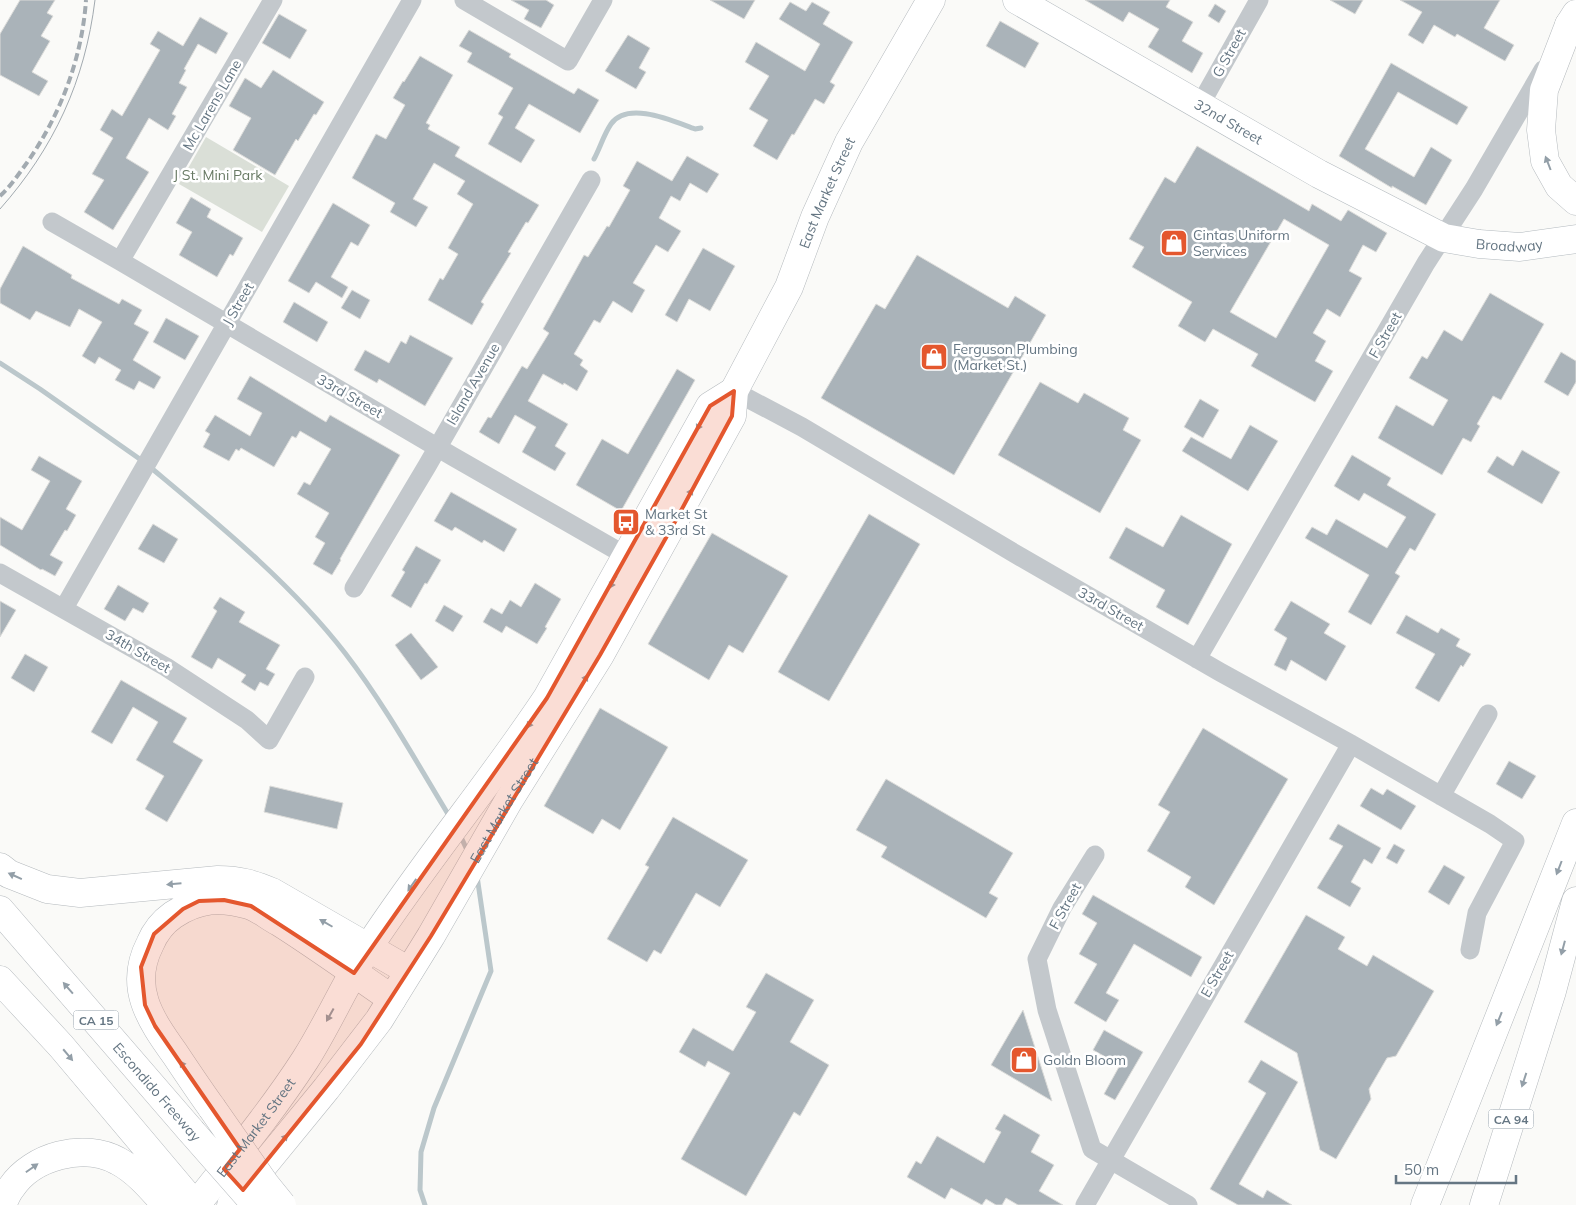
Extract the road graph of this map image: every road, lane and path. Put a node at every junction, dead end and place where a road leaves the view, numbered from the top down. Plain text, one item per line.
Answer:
1 (273, 0) edge
2 (412, 0) edge
3 (464, 0) edge
4 (603, 0) edge
5 (931, 0) edge
6 (1017, 0) edge
7 (1259, 0) edge
8 (1574, 18) edge
9 (1200, 105) junction
10 (591, 180) dead end
11 (1576, 201) edge
12 (52, 222) dead end
13 (1444, 238) junction
14 (1576, 239) edge
15 (120, 261) junction
16 (227, 324) junction
17 (734, 391) junction
18 (437, 447) junction
19 (638, 562) junction
20 (0, 573) edge
21 (354, 588) dead end
22 (64, 608) junction
23 (1196, 659) junction
24 (305, 677) dead end
25 (1488, 714) dead end
26 (1351, 744) junction
27 (1441, 796) junction
28 (1576, 823) edge
29 (1095, 855) dead end
30 (0, 867) edge
31 (1576, 901) edge
32 (0, 910) edge
33 (368, 948) junction
34 (1470, 950) dead end
35 (409, 971) junction
36 (354, 973) junction
37 (0, 980) edge
38 (392, 999) junction
39 (1112, 1160) junction
40 (154, 1174) junction
41 (2, 1205) edge
42 (166, 1205) edge
43 (195, 1205) edge
44 (231, 1205) edge
45 (256, 1205) edge
46 (282, 1205) edge
47 (1085, 1205) edge
48 (1188, 1205) edge
49 (1424, 1205) edge
50 (1484, 1205) edge

1 - 15 street, Mc Larens Lane
2 - 16 street, J Street
3 - 4 street
5 - 17 main road, East Market Street
6 - 9 main road, 32nd Street
7 - 9 street, G Street
11 -> 8 main road
8 - 13 street, F Street
9 - 13 main road, 32nd Street
10 - 18 street, Island Avenue
12 - 15 street, 33rd Street
13 - 14 main road, Broadway
13 - 23 street, F Street
15 - 16 street, 33rd Street
16 - 18 street, 33rd Street
16 - 22 street, J Street
17 - 19 main road, East Market Street
17 - 23 street, 33rd Street
18 - 19 street, 33rd Street
18 - 21 street, Island Avenue
19 -> 33 main road, East Market Street
35 -> 19 main road, East Market Street
20 - 22 street, 34th Street
22 - 24 street, 34th Street
23 - 26 street, 33rd Street
25 - 27 street
26 - 27 street, 33rd Street
26 - 39 street, E Street
27 - 34 street, 33rd Street
28 -> 49 main road
29 - 39 street, F Street
33 -> 30 main road
31 -> 50 main road, CA 94
45 -> 32 main road, Escondido Freeway / CA 15, bridge
33 - 35 main road
33 - 36 main road, East Market Street
35 - 38 main road, East Market Street
36 - 38 main road
36 -> 43 main road, East Market Street
46 -> 36 main road, bridge
37 -> 40 main road
44 -> 38 main road, East Market Street
39 - 47 street, E Street
39 - 48 street
41 -> 40 main road
40 - 42 main road
40 - 43 main road

